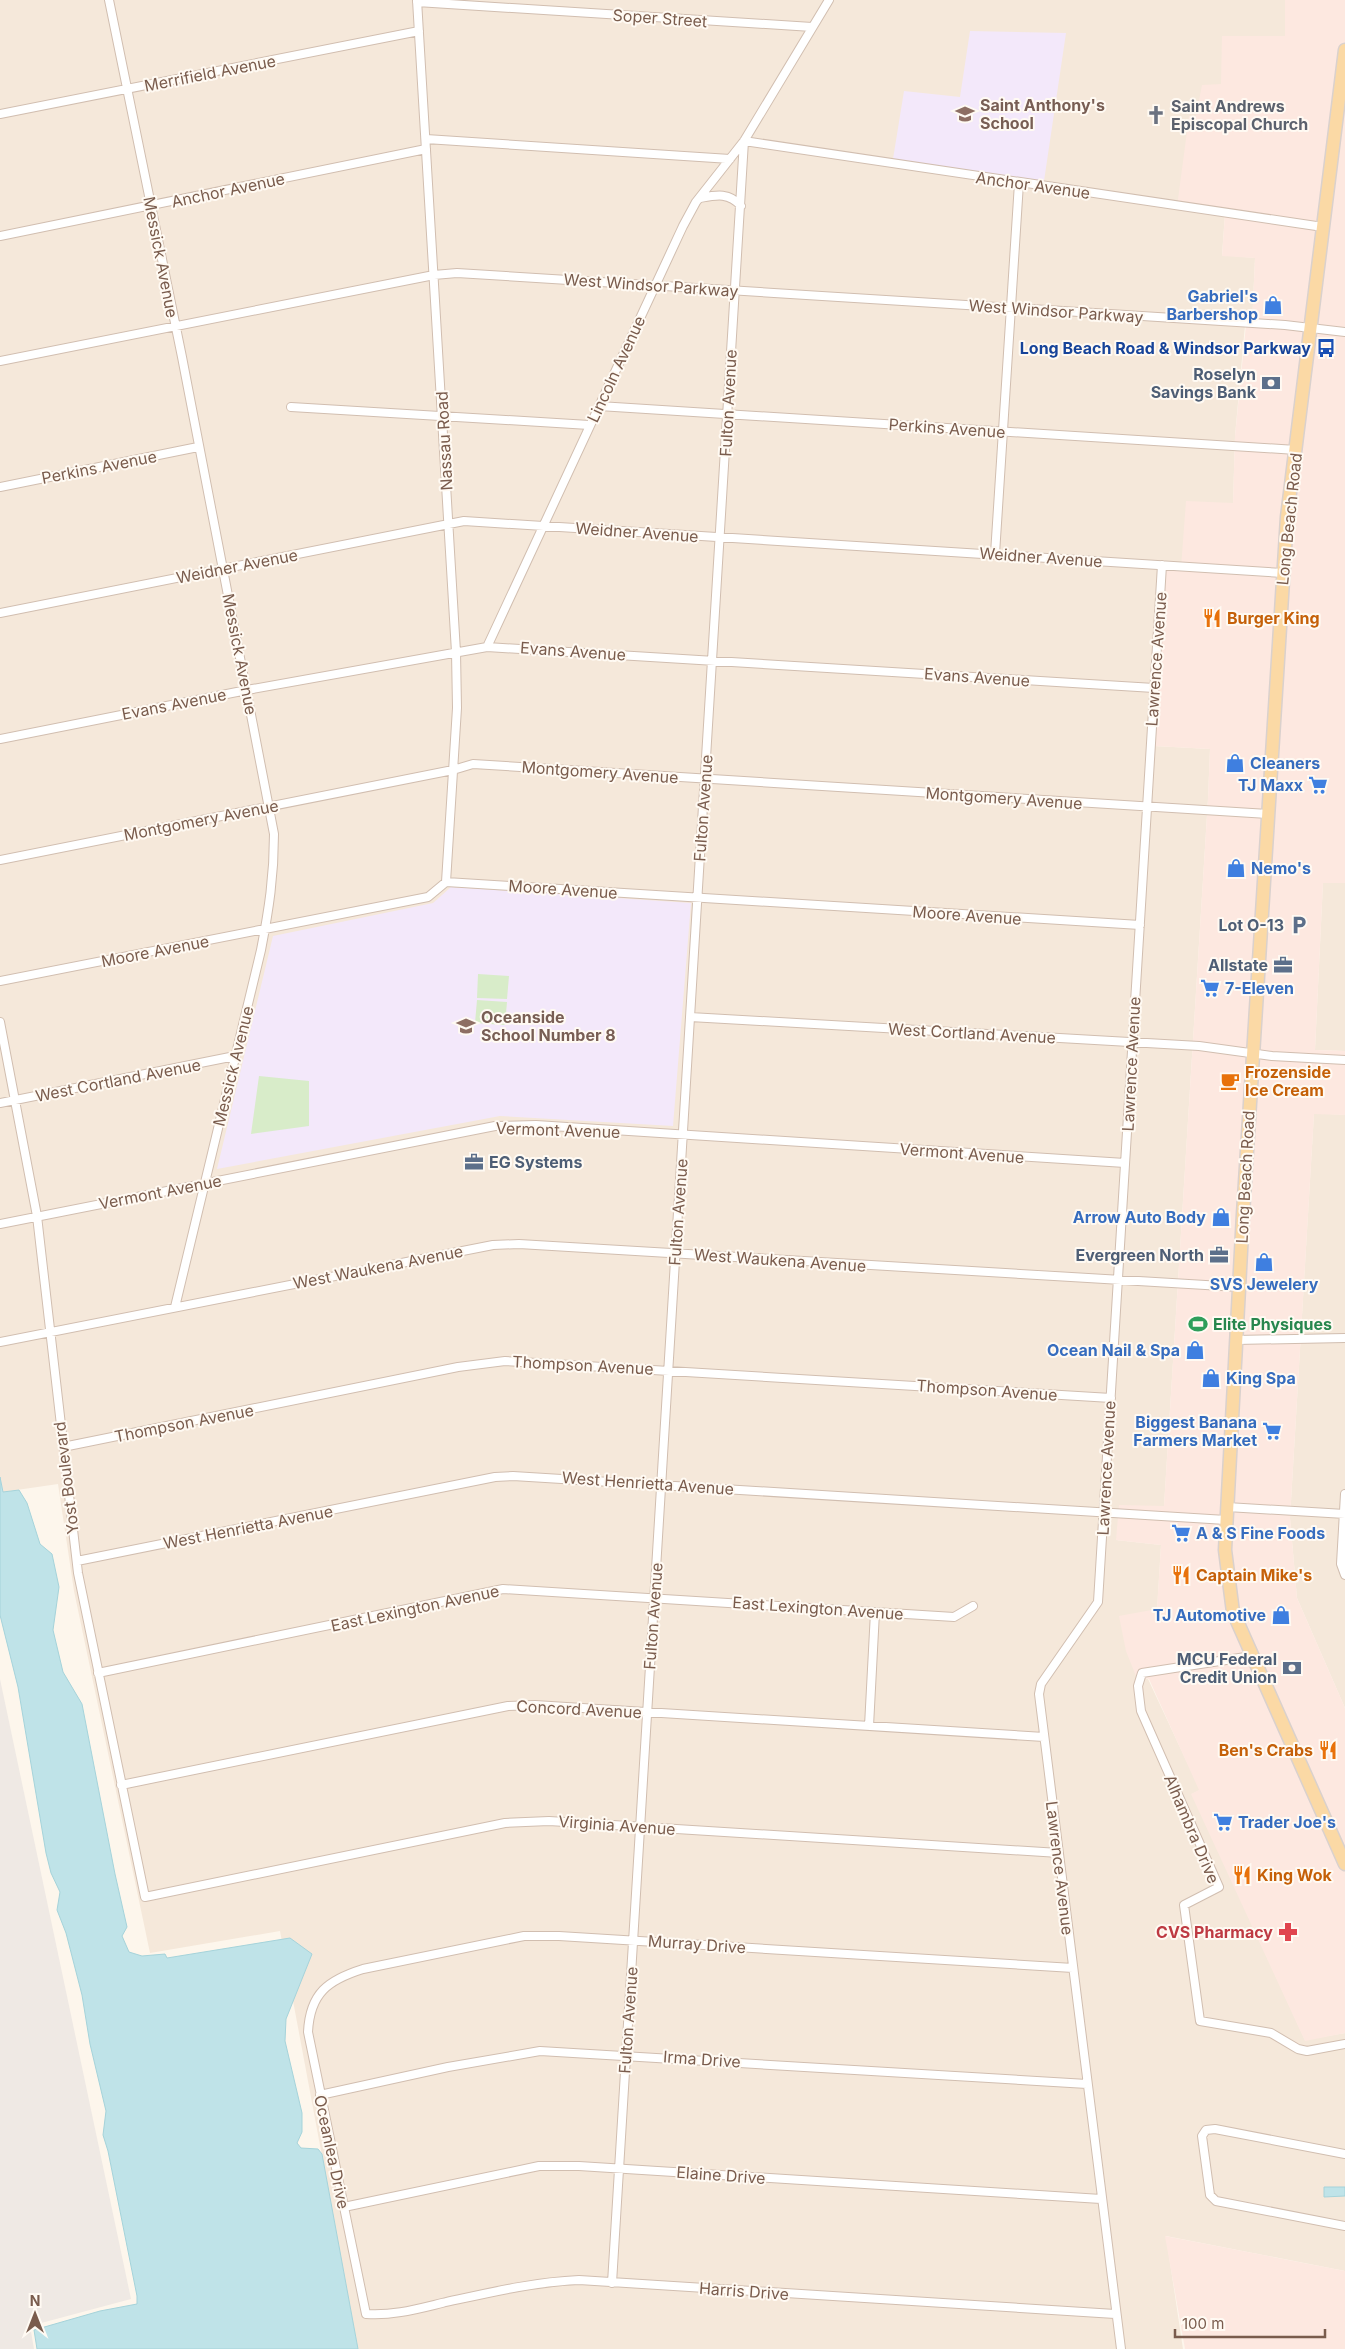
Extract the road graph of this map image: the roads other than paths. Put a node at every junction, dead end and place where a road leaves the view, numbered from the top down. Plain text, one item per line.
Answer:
1 (109, 0) edge
2 (829, 0) edge
3 (417, 1) edge
4 (812, 27) junction
5 (419, 31) junction
6 (1345, 50) edge
7 (127, 89) junction
8 (0, 114) edge
9 (426, 139) junction
10 (744, 141) junction
11 (426, 149) junction
12 (730, 159) junction
13 (1019, 183) junction
14 (700, 198) junction
15 (150, 206) junction
16 (741, 206) junction
17 (1323, 227) junction
18 (0, 236) edge
19 (434, 275) junction
20 (656, 285) junction
21 (736, 290) junction
22 (1010, 308) junction
23 (175, 327) junction
24 (1311, 327) junction
25 (1345, 332) edge
26 (0, 361) edge
27 (599, 406) junction
28 (291, 407) dead end
29 (728, 414) junction
30 (442, 416) junction
31 (589, 426) junction
32 (1003, 431) junction
33 (198, 447) junction
34 (1296, 450) junction
35 (0, 487) edge
36 (448, 523) junction
37 (542, 526) junction
38 (720, 537) junction
39 (995, 554) junction
40 (1162, 565) junction
41 (223, 569) junction
42 (1283, 573) junction
43 (0, 613) edge
44 (487, 647) junction
45 (456, 652) junction
46 (713, 660) junction
47 (1154, 688) junction
48 (246, 690) junction
49 (0, 739) edge
50 (453, 770) junction
51 (705, 779) junction
52 (270, 807) junction
53 (1147, 807) junction
54 (1268, 814) junction
55 (0, 860) edge
56 (446, 882) junction
57 (697, 898) junction
58 (1140, 925) junction
59 (265, 929) junction
60 (0, 981) edge
61 (690, 1017) junction
62 (0, 1022) edge
63 (1132, 1042) junction
64 (1253, 1053) junction
65 (235, 1056) junction
66 (1345, 1060) edge
67 (15, 1100) junction
68 (0, 1103) edge
69 (683, 1135) junction
70 (1125, 1163) junction
71 (205, 1183) junction
72 (37, 1216) junction
73 (0, 1224) edge
74 (675, 1253) junction
75 (1118, 1281) junction
76 (1239, 1287) junction
77 (175, 1307) junction
78 (50, 1332) junction
79 (1345, 1338) edge
80 (1236, 1340) junction
81 (0, 1342) edge
82 (668, 1370) junction
83 (1111, 1398) junction
84 (62, 1447) junction
85 (662, 1484) junction
86 (1345, 1494) edge
87 (1104, 1512) junction
88 (1227, 1513) junction
89 (1344, 1514) edge
90 (77, 1561) junction
91 (1345, 1574) edge
92 (654, 1598) junction
93 (972, 1606) dead end
94 (875, 1612) junction
95 (1252, 1656) junction
96 (98, 1672) junction
97 (647, 1712) junction
98 (869, 1726) junction
99 (1044, 1736) junction
100 (121, 1785) junction
101 (640, 1826) junction
102 (1059, 1853) junction
103 (1345, 1864) edge
104 (180, 1890) joint
105 (633, 1940) junction
106 (1073, 1968) junction
107 (328, 1984) joint
108 (1345, 2044) edge
109 (625, 2054) junction
110 (1087, 2084) junction
111 (320, 2094) junction
112 (1345, 2154) edge
113 (618, 2169) junction
114 (1101, 2199) junction
115 (344, 2207) junction
116 (1345, 2226) edge
117 (612, 2283) junction
118 (1115, 2314) junction
119 (376, 2315) joint
120 (1121, 2349) edge

1 - 7 street, Messick Avenue
2 - 4 street, Lincoln Avenue
3 - 4 street, Soper Street
3 - 5 street, Nassau Road
4 - 10 street, Lincoln Avenue
5 - 7 street, Merrifield Avenue
5 - 9 street, Nassau Road
6 - 17 main road, Long Beach Road
7 - 8 street, Merrifield Avenue
7 - 15 street, Messick Avenue
9 - 11 street, Nassau Road
9 - 12 street
10 - 12 street, Lincoln Avenue
10 - 13 street, Anchor Avenue
10 - 16 street, Fulton Avenue
11 - 15 street, Anchor Avenue
11 - 19 street, Nassau Road
12 - 14 street, Lincoln Avenue
13 - 17 street, Anchor Avenue
13 - 22 street
14 - 16 street
14 - 20 street, Lincoln Avenue
15 - 18 street, Anchor Avenue
15 - 23 street, Messick Avenue
16 - 21 street, Fulton Avenue
17 - 24 main road, Long Beach Road
19 - 20 street, West Windsor Parkway
19 - 23 street, West Windsor Parkway
19 - 30 street, Nassau Road
20 - 21 street, West Windsor Parkway
20 - 27 street, Lincoln Avenue
21 - 22 street, West Windsor Parkway
21 - 29 street, Fulton Avenue
22 - 24 street, West Windsor Parkway
22 - 32 street
23 - 26 street, West Windsor Parkway
23 - 33 street, Messick Avenue
24 - 25 street, West Windsor Parkway
24 - 34 main road, Long Beach Road
27 - 29 street, Perkins Avenue
27 - 31 street, Lincoln Avenue
28 - 30 street
29 - 32 street, Perkins Avenue
29 - 38 street, Fulton Avenue
30 - 31 street
30 - 36 street, Nassau Road
31 - 37 street, Lincoln Avenue
32 - 34 street, Perkins Avenue
32 - 39 street
33 - 35 street, Perkins Avenue
33 - 41 street, Messick Avenue
34 - 42 main road, Long Beach Road
36 - 37 street, Weidner Avenue
36 - 41 street, Weidner Avenue
36 - 45 street, Nassau Road
37 - 38 street, Weidner Avenue
37 - 44 street, Lincoln Avenue
38 - 39 street, Weidner Avenue
38 - 46 street, Fulton Avenue
39 - 40 street, Weidner Avenue
40 - 42 street, Weidner Avenue
40 - 47 street, Lawrence Avenue
41 - 43 street, Weidner Avenue
41 - 48 street, Messick Avenue
42 - 54 main road, Long Beach Road
44 - 45 street, Evans Avenue
44 - 46 street, Evans Avenue
45 - 48 street, Evans Avenue
45 - 50 street, Nassau Road
46 - 47 street, Evans Avenue
46 - 51 street, Fulton Avenue
47 - 53 street, Lawrence Avenue
48 - 49 street, Evans Avenue
48 - 52 street, Messick Avenue
50 - 51 street, Montgomery Avenue
50 - 52 street, Montgomery Avenue
50 - 56 street, Nassau Road
51 - 53 street, Montgomery Avenue
51 - 57 street, Fulton Avenue
52 - 55 street, Montgomery Avenue
52 - 59 street, Messick Avenue
53 - 54 street, Montgomery Avenue
53 - 58 street, Lawrence Avenue
54 - 64 main road, Long Beach Road
56 - 57 street, Moore Avenue
56 - 59 street, Moore Avenue
57 - 58 street, Moore Avenue
57 - 61 street, Fulton Avenue
58 - 63 street, Lawrence Avenue
59 - 60 street, Moore Avenue
59 - 65 street, Messick Avenue
61 - 63 street, West Cortland Avenue
61 - 69 street, Fulton Avenue
62 - 67 street, Yost Boulevard
63 - 64 street, West Cortland Avenue
63 - 70 street, Lawrence Avenue
64 - 66 street, West Cortland Avenue
64 - 76 main road, Long Beach Road
65 - 67 street, West Cortland Avenue
65 - 71 street, Messick Avenue
67 - 68 street, West Cortland Avenue
67 - 72 street, Yost Boulevard
69 - 70 street, Vermont Avenue
69 - 71 street, Vermont Avenue
69 - 74 street, Fulton Avenue
70 - 75 street, Lawrence Avenue
71 - 72 street, Vermont Avenue
71 - 77 street, Messick Avenue
72 - 73 street, Vermont Avenue
72 - 78 street, Yost Boulevard
74 - 75 street, West Waukena Avenue
74 - 77 street, West Waukena Avenue
74 - 82 street, Fulton Avenue
75 - 76 street, West Waukena Avenue
75 - 83 street, Lawrence Avenue
76 - 80 main road, Long Beach Road
77 - 78 street, West Waukena Avenue
78 - 81 street, West Waukena Avenue
78 - 84 street, Yost Boulevard
79 - 80 street
80 - 88 main road, Long Beach Road
82 - 83 street, Thompson Avenue
82 - 84 street, Thompson Avenue
82 - 85 street, Fulton Avenue
83 - 87 street, Lawrence Avenue
84 - 90 street, Yost Boulevard
85 - 87 street, West Henrietta Avenue
85 - 90 street, West Henrietta Avenue
85 - 92 street, Fulton Avenue
86 - 89 street
87 - 88 street, West Henrietta Avenue
87 - 99 street, Lawrence Avenue
88 - 89 street, West Henrietta Avenue
88 - 95 main road, Long Beach Road
89 - 91 street
90 - 96 street, Yost Boulevard
92 - 94 street, East Lexington Avenue
92 - 96 street, East Lexington Avenue
92 - 97 street, Fulton Avenue
93 - 94 street, East Lexington Avenue
94 - 98 street
95 - 103 main road, Long Beach Road
95 - 108 street, Alhambra Drive
96 - 100 street, Yost Boulevard
97 - 98 street, Concord Avenue
97 - 100 street, Concord Avenue
97 - 101 street, Fulton Avenue
98 - 99 street, Concord Avenue
99 - 102 street, Lawrence Avenue
100 - 104 street, Yost Boulevard
101 - 102 street, Virginia Avenue
101 - 104 street, Virginia Avenue
101 - 105 street, Fulton Avenue
102 - 106 street, Lawrence Avenue
105 - 106 street, Murray Drive
105 - 107 street, Murray Drive
105 - 109 street, Fulton Avenue
106 - 110 street, Lawrence Avenue
107 - 111 street, Oceanlea Drive
109 - 110 street, Irma Drive
109 - 111 street, Irma Drive
109 - 113 street, Fulton Avenue
110 - 114 street, Lawrence Avenue
111 - 115 street, Oceanlea Drive
112 - 116 street
113 - 114 street, Elaine Drive
113 - 115 street, Elaine Drive
113 - 117 street, Fulton Avenue
114 - 118 street, Lawrence Avenue
115 - 119 street, Oceanlea Drive
117 - 118 street, Harris Drive
117 - 119 street, Harris Drive
118 - 120 street, Lawrence Avenue

